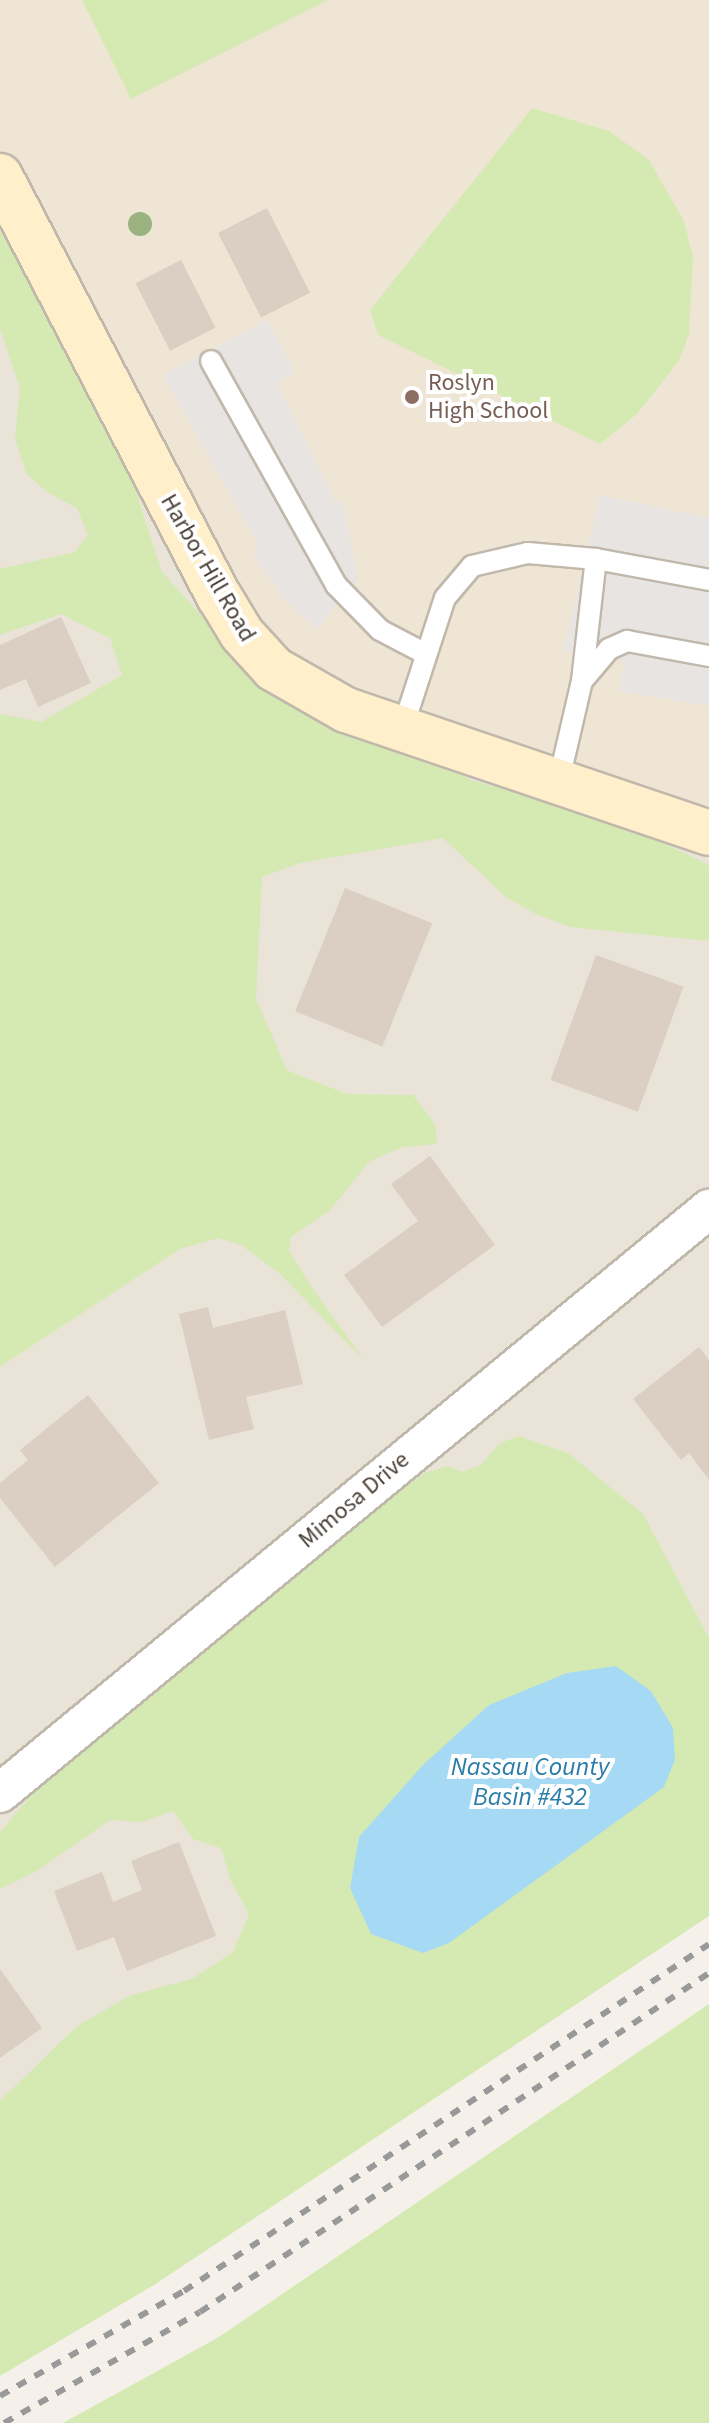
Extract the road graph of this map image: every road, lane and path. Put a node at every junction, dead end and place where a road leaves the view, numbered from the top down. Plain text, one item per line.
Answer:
1 (4, 192) edge
2 (211, 361) dead end
3 (596, 559) junction
4 (709, 580) edge
5 (426, 654) junction
6 (709, 656) edge
7 (582, 681) junction
8 (402, 730) junction
9 (558, 784) junction
10 (709, 833) edge
11 (709, 1209) edge
12 (0, 1793) edge

1 - 8 street, Harbor Hill Road
2 - 5 lane
3 - 4 lane
3 - 5 lane
3 - 7 lane
5 - 8 lane
6 - 7 lane
7 - 9 lane
8 - 9 street, Harbor Hill Road
9 - 10 street, Harbor Hill Road
11 - 12 street, Mimosa Drive

